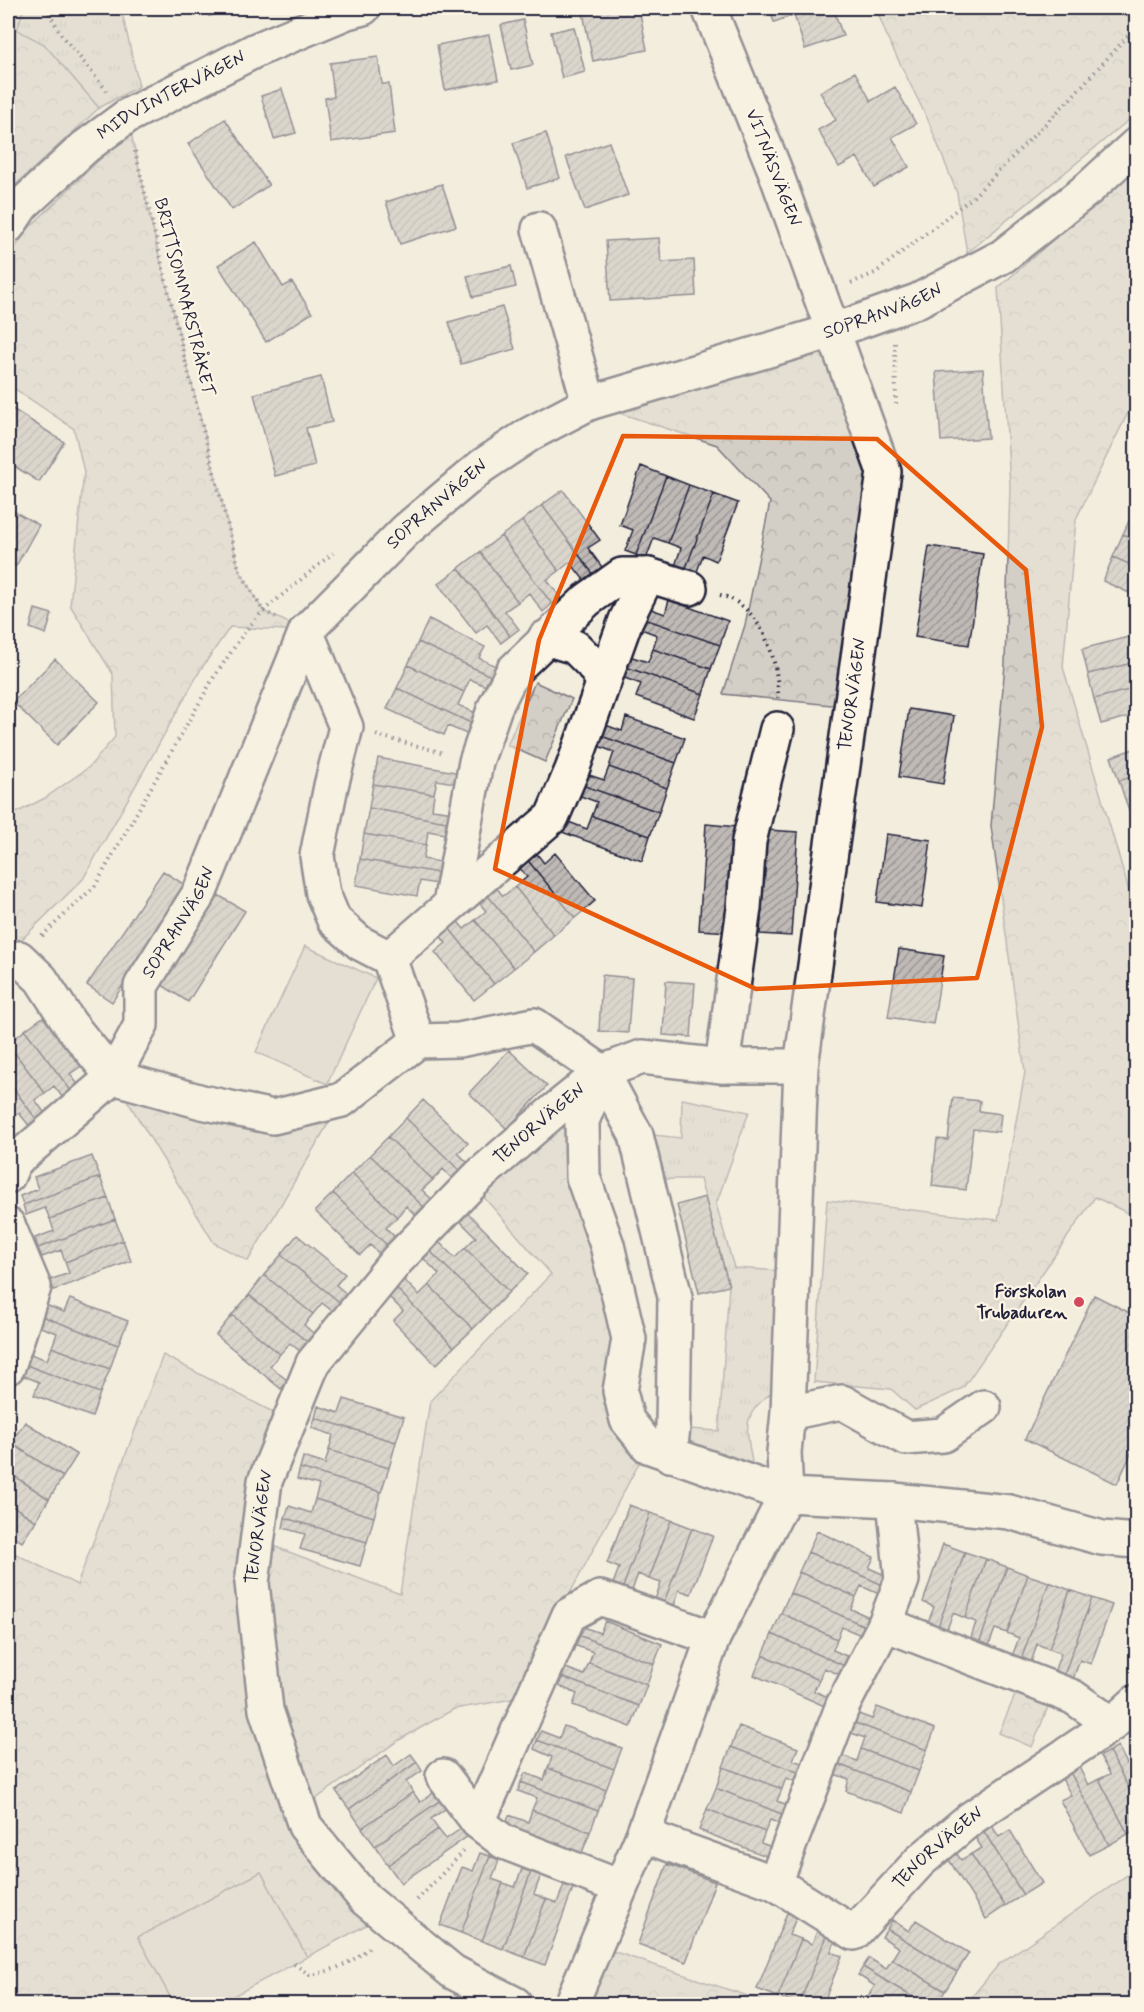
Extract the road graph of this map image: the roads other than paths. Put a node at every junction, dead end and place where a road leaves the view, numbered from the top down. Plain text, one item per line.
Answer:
1 (363, 8) edge
2 (709, 8) edge
3 (1137, 145) edge
4 (8, 226) edge
5 (539, 229) dead end
6 (833, 331) junction
7 (589, 403) junction
8 (648, 575) junction
9 (690, 588) road end
10 (306, 631) junction
11 (545, 638) junction
12 (604, 682) junction
13 (777, 729) road end
14 (450, 904) junction
15 (19, 958) road end
16 (389, 958) junction
17 (418, 1041) junction
18 (722, 1066) junction
19 (801, 1066) junction
20 (602, 1072) junction
21 (113, 1077) junction
22 (8, 1176) edge
23 (8, 1225) edge
24 (8, 1367) edge
25 (984, 1407) dead end
26 (788, 1413) junction
27 (672, 1441) junction
28 (786, 1495) junction
29 (894, 1500) junction
30 (1137, 1541) edge
31 (885, 1624) junction
32 (713, 1638) junction
33 (1137, 1702) edge
34 (1112, 1724) junction
35 (443, 1776) dead end
36 (478, 1822) junction
37 (643, 1834) junction
38 (775, 1883) junction
39 (620, 1887) junction
40 (515, 2004) edge
41 (571, 2004) edge

1 - 4 street, MIDVINTERVÄGEN
2 - 6 street, VITNÄSVÄGEN
3 - 6 street, SOPRANVÄGEN
5 - 7 street
6 - 7 street, SOPRANVÄGEN
6 - 19 street, TENORVÄGEN
7 - 10 street, SOPRANVÄGEN
8 - 9 street
8 - 11 street
8 - 12 street
10 - 16 street
10 - 21 street, SOPRANVÄGEN
11 - 12 street
11 - 14 street
12 - 14 street
13 - 18 street
14 - 16 street
15 - 21 street
16 - 17 street
17 - 20 street
17 - 21 street
18 - 19 street, TENORVÄGEN
18 - 20 street, TENORVÄGEN
19 - 26 street, TENORVÄGEN
20 - 27 street, TENORVÄGEN
20 - 27 street, TENORVÄGEN
20 - 40 street, TENORVÄGEN
21 - 22 street, SOPRANVÄGEN
23 - 24 street
25 - 26 street
26 - 28 street, TENORVÄGEN
27 - 28 street, TENORVÄGEN
28 - 29 street, TENORVÄGEN
28 - 32 street, TENORVÄGEN
29 - 30 street, TENORVÄGEN
29 - 31 street
31 - 34 street
31 - 38 street
32 - 36 street
32 - 37 street, TENORVÄGEN
33 - 34 street, TENORVÄGEN
34 - 38 street, TENORVÄGEN
35 - 36 street
36 - 39 street
37 - 38 street, TENORVÄGEN
37 - 39 street, TENORVÄGEN
39 - 41 street, TENORVÄGEN

